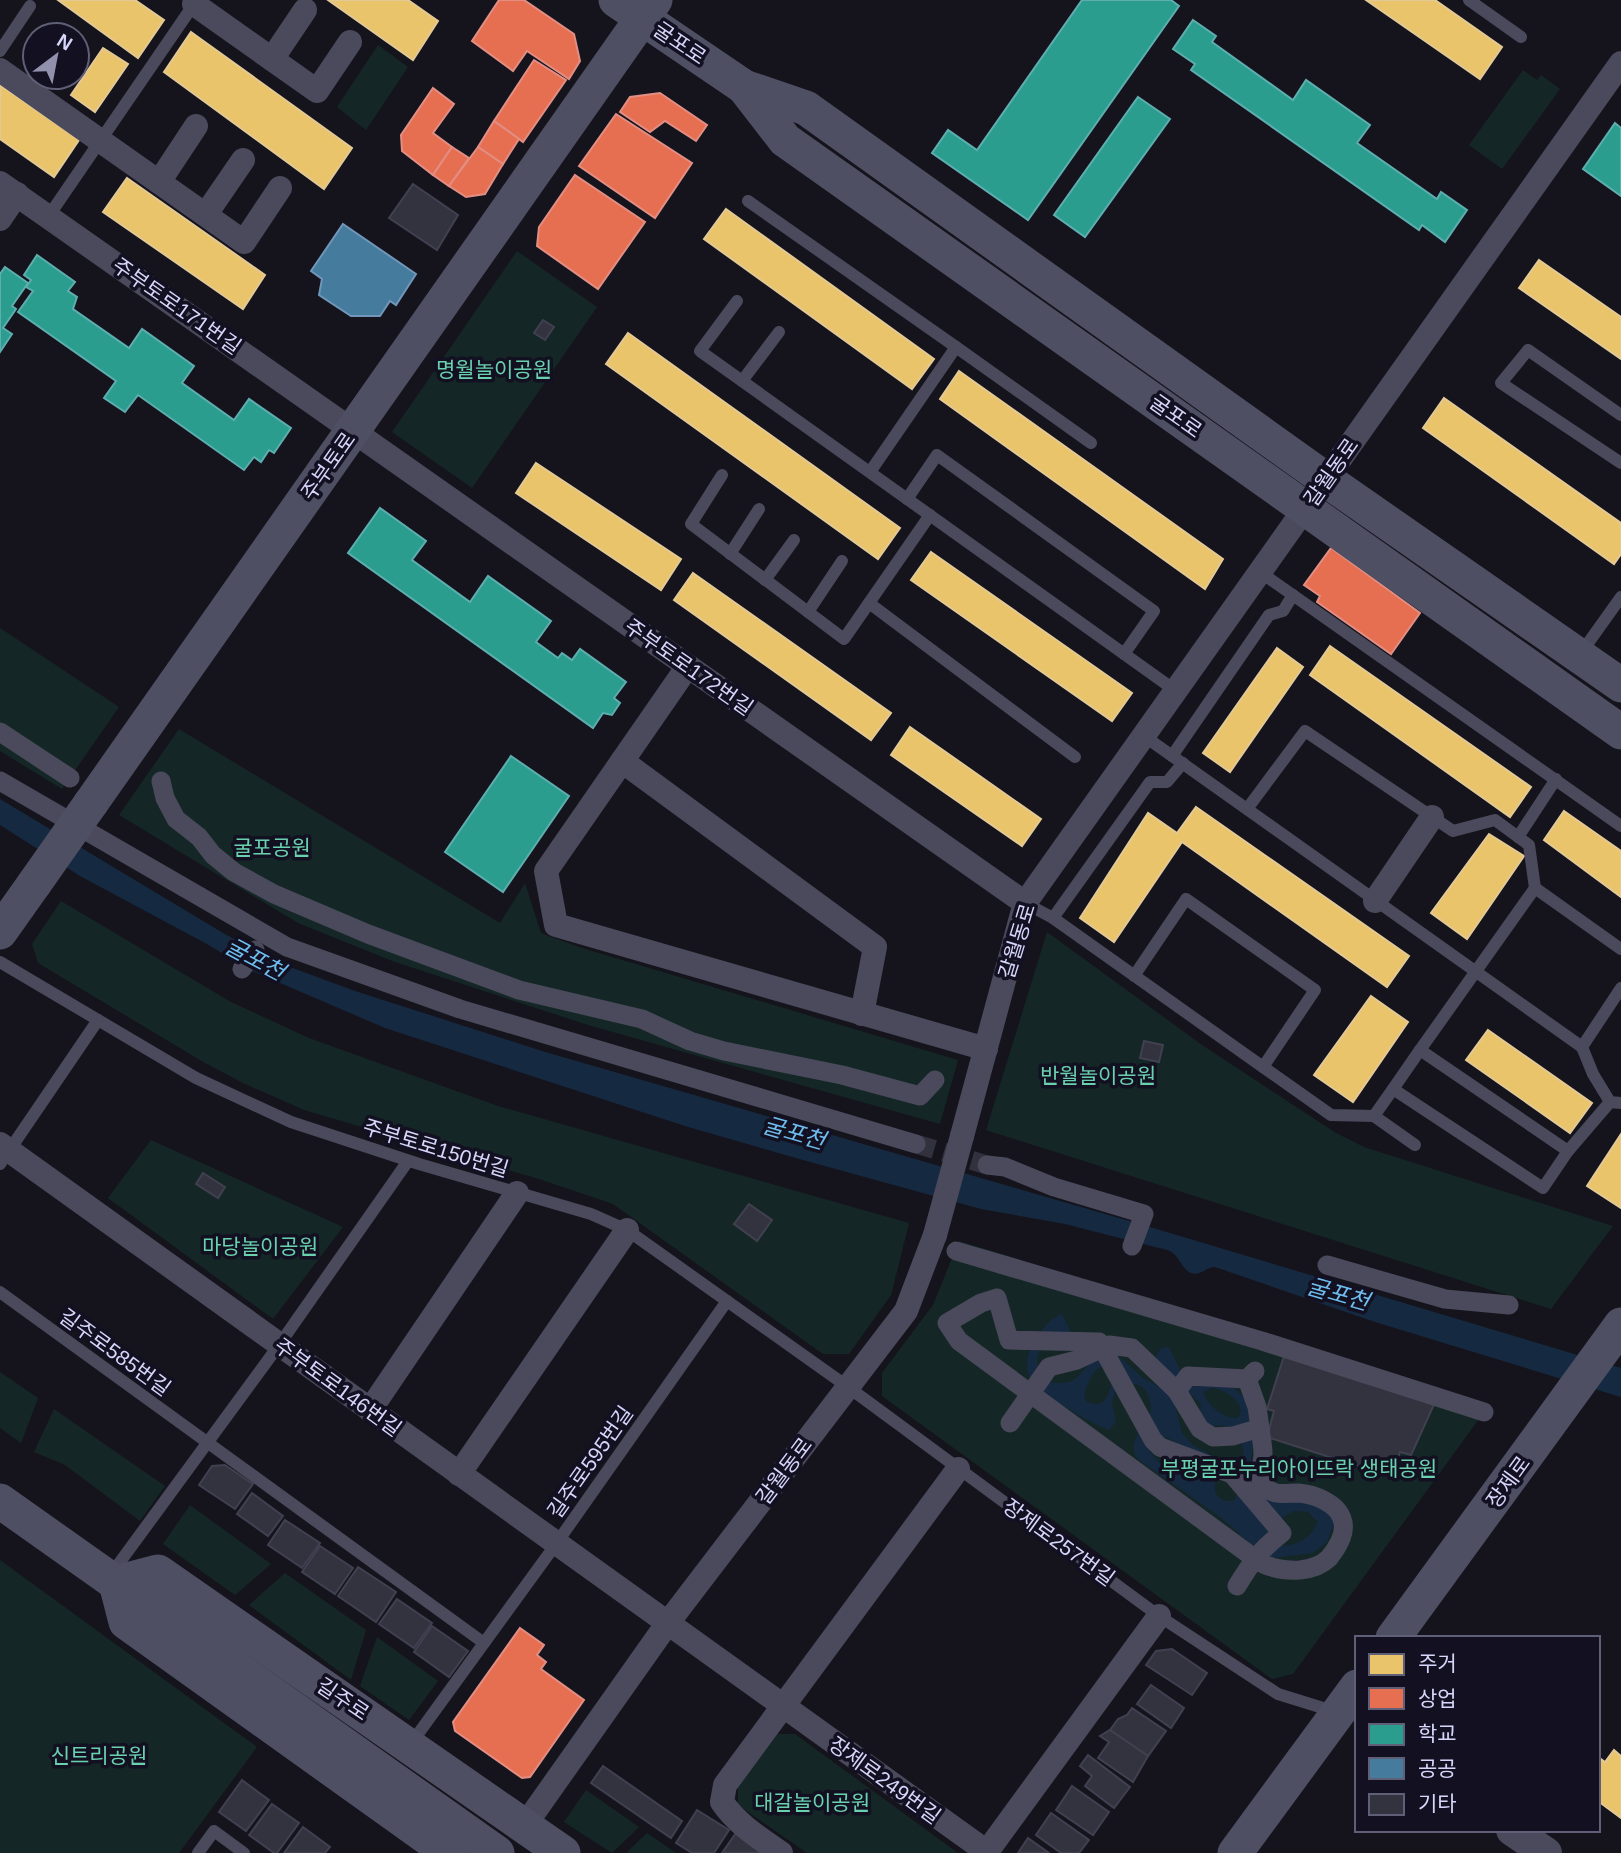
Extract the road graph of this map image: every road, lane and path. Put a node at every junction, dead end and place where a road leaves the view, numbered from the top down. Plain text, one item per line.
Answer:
1 (1469, 0) edge
2 (193, 1) edge
3 (30, 6) dead end
4 (638, 6) edge
5 (305, 10) dead end
6 (1521, 37) dead end
7 (350, 42) dead end
8 (0, 51) edge
9 (272, 59) junction
10 (1621, 63) edge
11 (0, 71) edge
12 (21, 79) edge
13 (744, 87) junction
14 (44, 91) edge
15 (196, 126) dead end
16 (101, 141) junction
17 (243, 160) dead end
18 (159, 182) junction
19 (8, 188) edge
20 (280, 188) dead end
21 (748, 201) dead end
22 (206, 214) junction
23 (48, 217) junction
24 (0, 219) edge
25 (737, 301) dead end
26 (779, 332) dead end
27 (956, 348) junction
28 (742, 381) junction
29 (1621, 415) edge
30 (353, 431) junction
31 (1091, 443) dead end
32 (1621, 463) edge
33 (870, 472) junction
34 (722, 475) dead end
35 (1325, 479) junction
36 (907, 499) junction
37 (1305, 507) junction
38 (759, 509) dead end
39 (930, 515) junction
40 (794, 540) dead end
41 (730, 554) junction
42 (842, 561) dead end
43 (1260, 572) junction
44 (765, 580) junction
45 (1293, 595) junction
46 (1621, 597) edge
47 (869, 603) junction
48 (808, 612) junction
49 (1124, 654) junction
50 (1579, 656) junction
51 (688, 666) junction
52 (1621, 685) edge
53 (1176, 691) junction
54 (0, 732) edge
55 (1621, 732) edge
56 (1144, 736) junction
57 (1074, 757) dead end
58 (1178, 759) junction
59 (622, 761) junction
60 (1556, 779) junction
61 (0, 781) edge
62 (161, 781) dead end
63 (80, 790) junction
64 (1247, 809) junction
65 (1432, 817) junction
66 (1621, 826) edge
67 (1518, 837) junction
68 (1535, 888) junction
69 (1375, 901) junction
70 (1025, 903) junction
71 (1053, 918) junction
72 (0, 932) edge
73 (1621, 949) edge
74 (255, 950) dead end
75 (0, 962) edge
76 (242, 969) dead end
77 (1474, 972) junction
78 (1134, 976) junction
79 (1621, 988) edge
80 (862, 1014) junction
81 (98, 1020) junction
82 (1582, 1048) junction
83 (986, 1049) junction
84 (1420, 1050) junction
85 (1263, 1067) junction
86 (935, 1080) dead end
87 (1393, 1089) junction
88 (1616, 1102) edge
89 (1374, 1116) junction
90 (916, 1144) tunnel mouth
91 (1415, 1144) dead end
92 (1568, 1151) junction
93 (3, 1153) edge
94 (408, 1161) junction
95 (986, 1165) tunnel mouth
96 (517, 1193) junction
97 (627, 1230) junction
98 (1132, 1247) dead end
99 (956, 1251) dead end
100 (1327, 1265) dead end
101 (0, 1292) edge
102 (727, 1301) junction
103 (1509, 1305) dead end
104 (1618, 1329) edge
105 (279, 1345) junction
106 (1112, 1365) junction
107 (1181, 1385) junction
108 (1036, 1386) junction
109 (848, 1387) junction
110 (370, 1410) junction
111 (1484, 1412) dead end
112 (1010, 1423) dead end
113 (1257, 1429) junction
114 (207, 1444) junction
115 (958, 1469) junction
116 (459, 1474) junction
117 (0, 1501) edge
118 (556, 1544) junction
119 (1265, 1545) junction
120 (112, 1580) junction
121 (1237, 1586) dead end
122 (1159, 1616) junction
123 (667, 1624) junction
124 (1394, 1636) edge
125 (484, 1643) junction
126 (783, 1707) junction
127 (1350, 1708) edge
128 (410, 1745) junction
129 (526, 1825) junction
130 (1515, 1832) edge
131 (198, 1853) edge
132 (244, 1853) edge
133 (449, 1853) edge
134 (497, 1853) edge
135 (563, 1853) edge
136 (781, 1853) edge
137 (987, 1853) edge
138 (1235, 1853) edge
139 (1546, 1853) edge

1 - 6 lane
2 - 9 street
2 - 16 lane
3 - 8 lane
4 - 13 main road, 굴포로
4 - 30 main road, 주부토로
5 - 9 street
7 - 9 street
10 - 35 street, 갈월동로
11 - 12 street
13 - 35 main road, 굴포로
13 - 37 main road, 굴포로
14 - 16 street
15 - 18 street
16 - 18 street
16 - 23 lane
17 - 22 street
18 - 22 street
19 - 23 street, 주부토로171번길
19 - 24 street
20 - 22 street
21 - 27 lane
23 - 30 street, 주부토로171번길
25 - 28 lane
26 - 28 lane
27 - 31 lane
27 - 33 lane
28 - 33 lane
29 - 32 lane
30 - 51 street, 주부토로172번길
30 - 63 main road, 주부토로
33 - 36 lane
34 - 41 lane
35 - 37 street, 갈월동로
35 - 50 main road, 굴포로
36 - 39 lane
36 - 49 lane
37 - 43 street, 갈월동로
37 - 55 main road, 굴포로
38 - 41 lane
39 - 47 lane
39 - 49 lane
40 - 44 lane
41 - 44 lane
42 - 48 lane
43 - 45 lane
43 - 53 street, 갈월동로
44 - 48 lane
45 - 58 lane
45 - 60 lane
46 - 50 lane
47 - 48 lane
47 - 57 lane
49 - 53 lane
50 - 52 main road, 굴포로
51 - 59 street
51 - 70 street, 주부토로172번길
53 - 56 street, 갈월동로
54 - 63 street
56 - 58 lane
56 - 70 street, 갈월동로
58 - 64 lane
58 - 71 lane
59 - 80 street
59 - 80 street
60 - 66 lane
60 - 67 lane
61 - 90 street
62 - 86 street
63 - 72 main road, 주부토로, bridge
64 - 65 lane
64 - 69 lane
65 - 67 lane
65 - 69 street
67 - 68 lane
68 - 73 lane
68 - 77 lane
69 - 77 lane
70 - 71 lane
70 - 83 street, 갈월동로
71 - 78 lane
74 - 76 street
75 - 81 lane, 주부토로150번길
77 - 82 lane
77 - 84 lane
78 - 85 lane
78 - 85 lane
79 - 82 lane
80 - 83 street
81 - 93 lane
81 - 94 lane, 주부토로150번길
82 - 88 lane
83 - 109 street, 갈월동로, bridge
84 - 87 lane
84 - 92 lane
85 - 89 lane
87 - 89 lane
87 - 92 lane
88 - 92 lane
89 - 91 lane
93 - 105 street, 주부토로146번길
94 - 96 lane, 주부토로150번길
94 - 105 lane
95 - 98 street
96 - 97 lane, 주부토로150번길
96 - 110 street
97 - 102 lane, 주부토로150번길
97 - 116 street
99 - 111 street
100 - 103 street
101 - 114 lane, 길주로585번길
102 - 109 lane, 주부토로150번길
102 - 118 lane, 길주로595번길
104 - 124 main road, 장제로
105 - 110 street, 주부토로146번길
105 - 114 lane
106 - 107 street
106 - 108 street
106 - 108 street
106 - 119 street
107 - 113 street
107 - 113 street
108 - 112 street
108 - 119 street
109 - 115 lane, 장제로257번길
109 - 123 street, 갈월동로
110 - 116 street, 주부토로146번길
113 - 119 street
114 - 120 lane
114 - 125 lane, 길주로585번길
115 - 122 lane, 장제로257번길
115 - 126 street
116 - 118 street, 주부토로146번길
117 - 120 main road, 길주로
118 - 123 street, 주부토로146번길
118 - 125 lane, 길주로595번길
119 - 121 street
120 - 128 main road, 길주로
120 - 133 main road
120 - 134 main road, 길주로
122 - 127 lane, 장제로257번길
122 - 137 street, 장제로249번길
123 - 126 street, 장제로249번길
123 - 129 street, 갈월동로
125 - 128 lane, 길주로595번길
126 - 136 street
126 - 137 street, 장제로249번길
127 - 138 main road
128 - 129 main road, 길주로
129 - 135 main road, 길주로
130 - 139 street
131 - 132 lane

